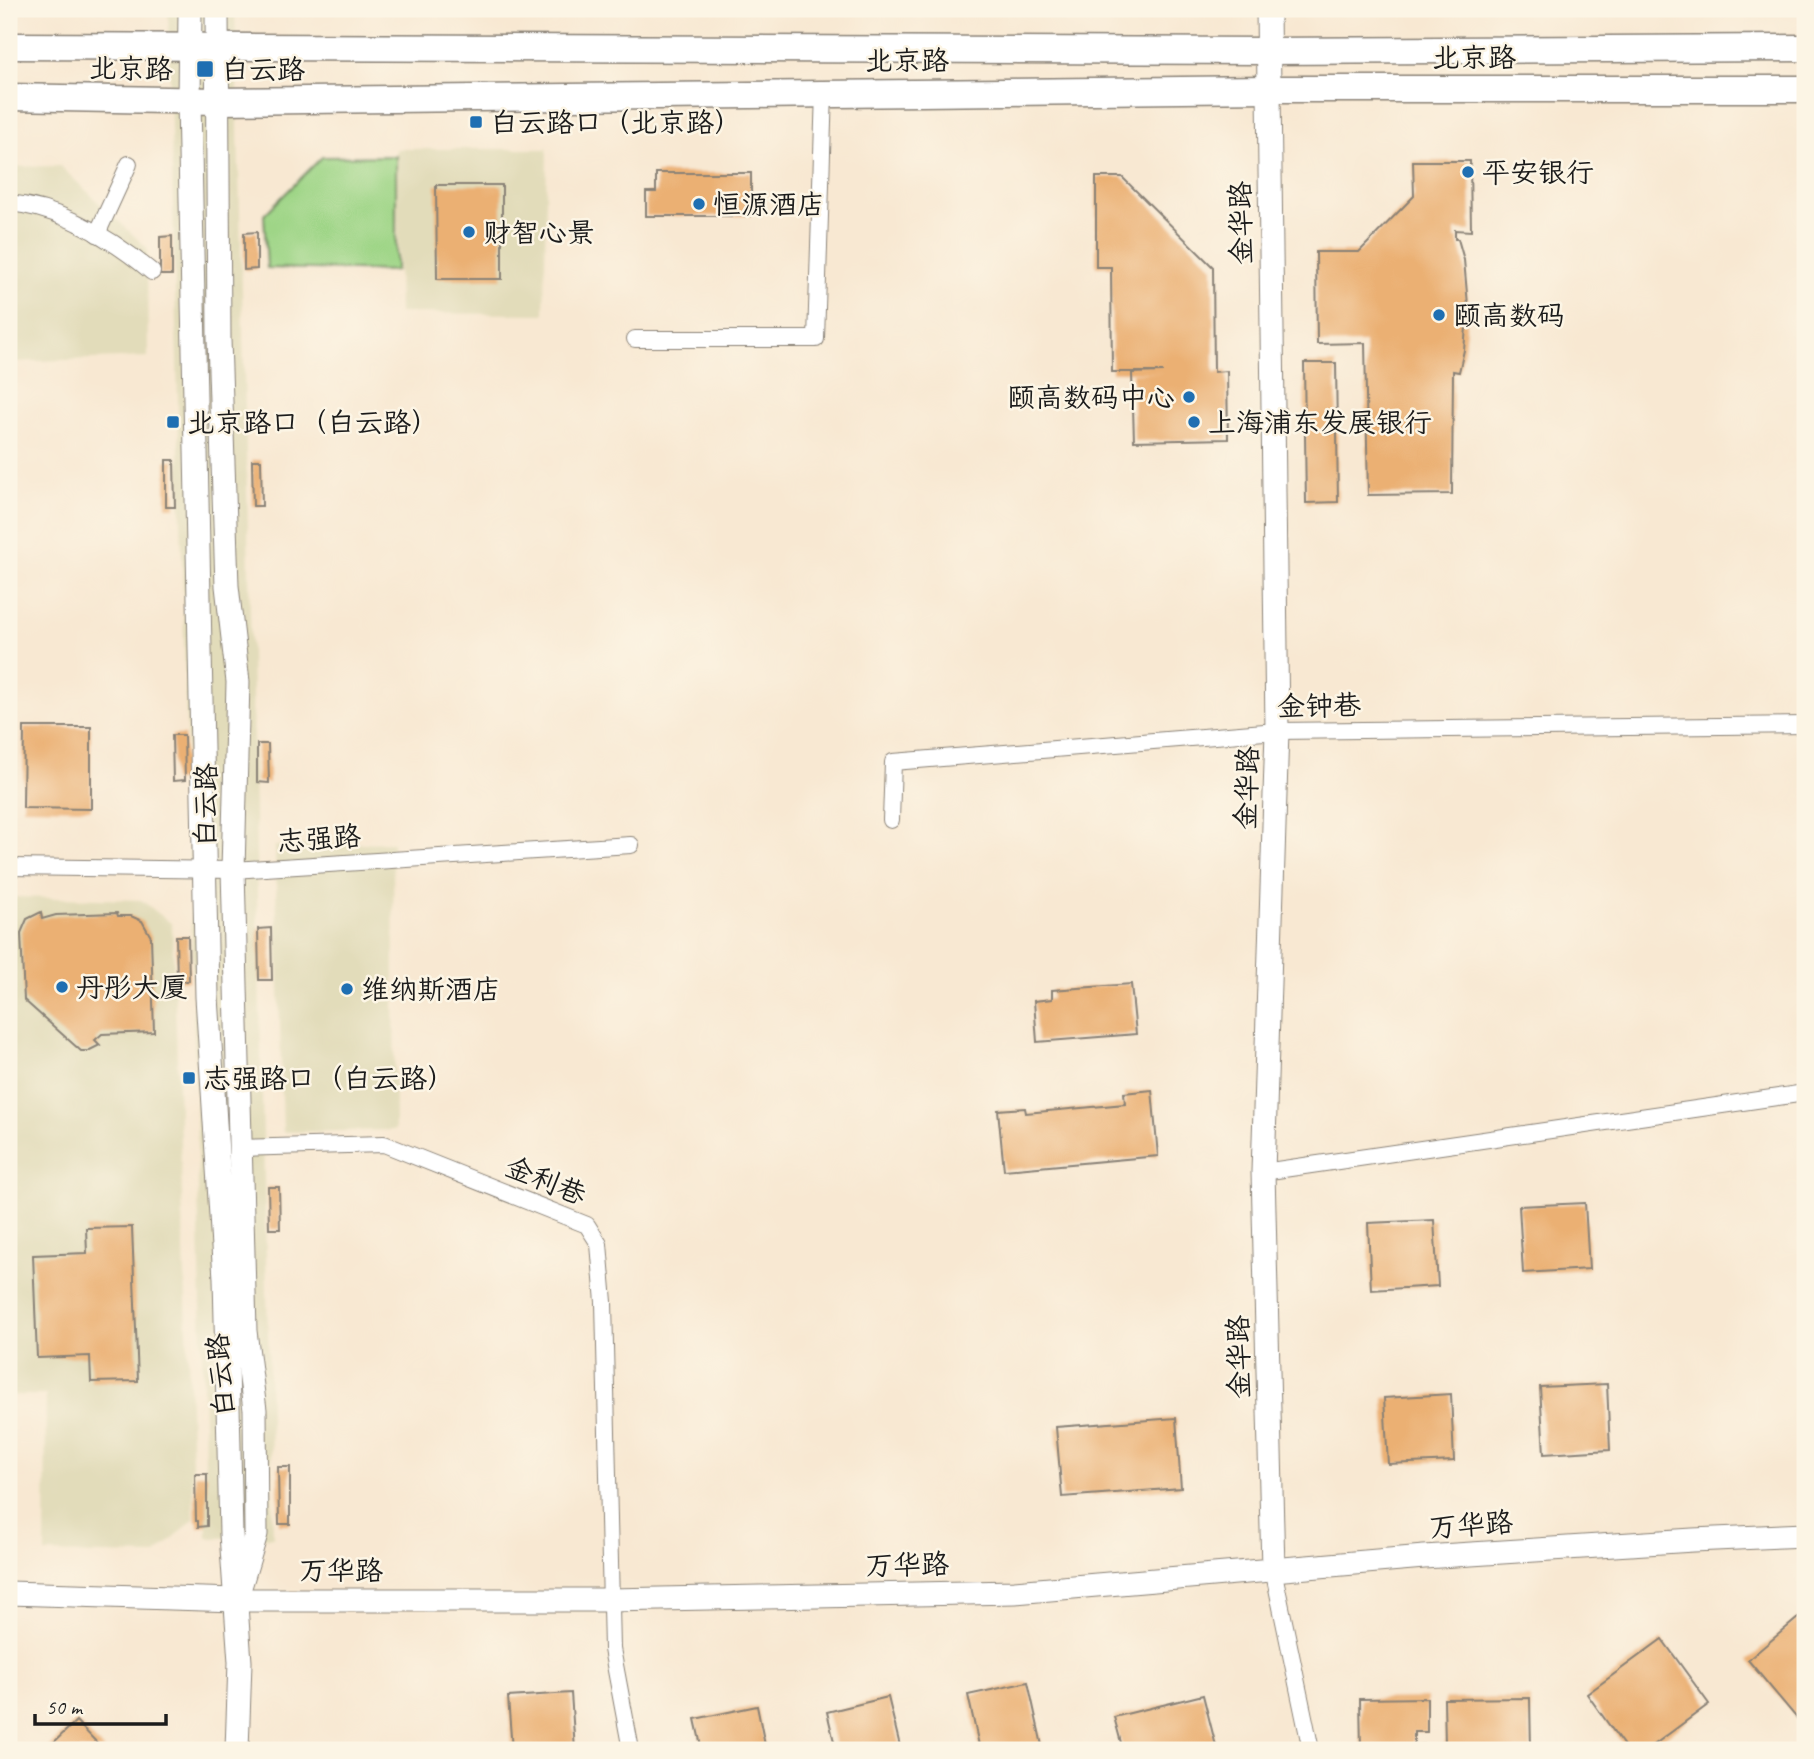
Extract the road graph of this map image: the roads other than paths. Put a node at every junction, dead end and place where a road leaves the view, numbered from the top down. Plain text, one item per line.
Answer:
1 (190, 9) edge
2 (217, 9) edge
3 (1268, 9) edge
4 (9, 46) edge
5 (191, 47) junction
6 (218, 47) junction
7 (1805, 48) edge
8 (1267, 51) junction
9 (1268, 89) junction
10 (1805, 89) edge
11 (824, 92) junction
12 (9, 97) edge
13 (189, 101) junction
14 (218, 101) junction
15 (129, 164) dead end
16 (9, 203) edge
17 (97, 234) junction
18 (152, 272) dead end
19 (635, 339) dead end
20 (1805, 725) edge
21 (1278, 731) junction
22 (891, 820) dead end
23 (631, 845) dead end
24 (9, 867) edge
25 (205, 870) junction
26 (233, 870) junction
27 (1805, 1093) edge
28 (240, 1148) junction
29 (1263, 1172) junction
30 (1805, 1535) edge
31 (1273, 1569) junction
32 (9, 1593) edge
33 (236, 1600) junction
34 (610, 1600) junction
35 (237, 1750) edge
36 (631, 1750) edge
37 (1311, 1750) edge

1 - 5 street, 白云路
2 - 6 street, 白云路
3 - 8 street, 金华路
4 - 5 main road, 北京路
5 - 6 main road, 北京路
5 - 13 street, 白云路
6 - 8 main road, 北京路
6 - 14 street, 白云路
7 - 8 main road, 北京路
8 - 9 street, 金华路
9 - 10 main road, 北京路
9 - 11 main road, 北京路
9 - 21 street, 金华路
11 - 14 main road, 北京路
11 - 19 street
12 - 13 main road, 北京路
13 - 14 main road, 北京路
13 - 25 street, 白云路
14 - 26 street, 白云路
15 - 17 street
16 - 17 street
17 - 18 street
20 - 21 street, 金钟巷
21 - 22 street, 金钟巷
21 - 29 street, 金华路
23 - 26 street, 志强路
24 - 25 street, 志强路
25 - 26 street, 志强路
25 - 33 street, 白云路
26 - 28 street, 白云路
27 - 29 street
28 - 33 street, 白云路
28 - 34 street, 金利巷
29 - 31 street, 金华路
30 - 31 street, 万华路
31 - 34 street, 万华路
31 - 37 street
32 - 33 street, 万华路
33 - 34 street, 万华路
33 - 35 street, 白云路
34 - 36 street, 金利巷

